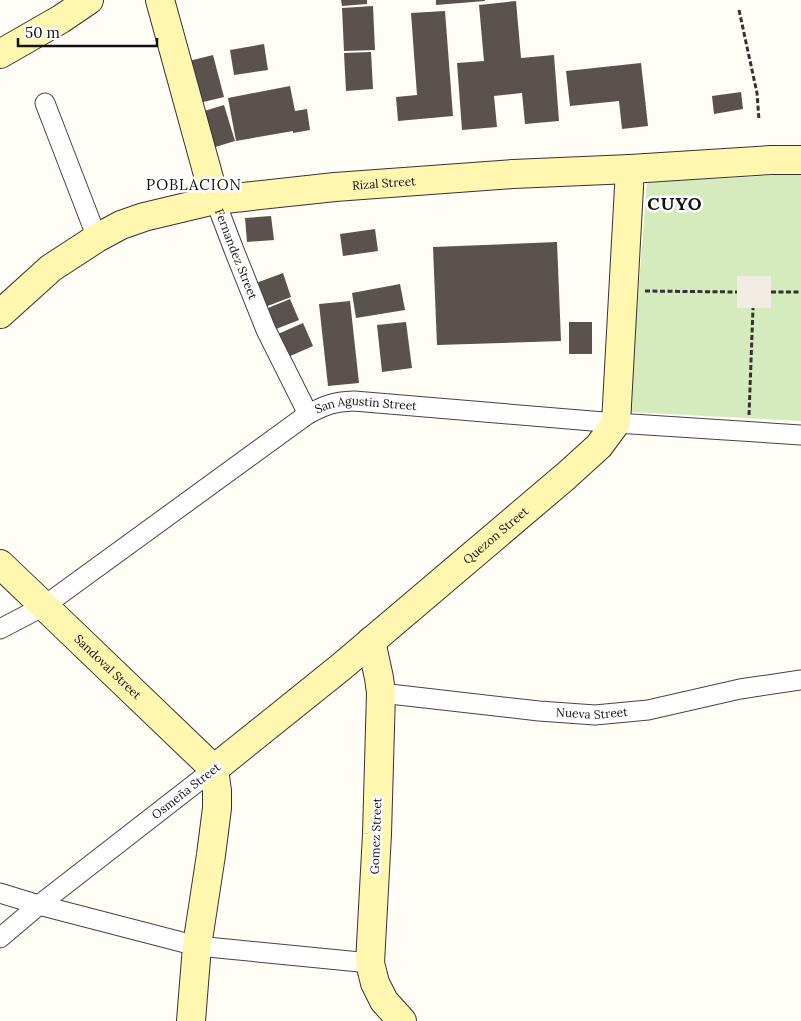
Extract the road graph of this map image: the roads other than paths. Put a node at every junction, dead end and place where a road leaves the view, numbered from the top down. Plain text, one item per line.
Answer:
1 (89, 0) edge
2 (160, 0) edge
3 (0, 54) edge
4 (45, 103) dead end
5 (801, 160) edge
6 (630, 169) junction
7 (215, 200) junction
8 (97, 238) junction
9 (0, 314) edge
10 (308, 414) junction
11 (616, 423) junction
12 (801, 435) edge
13 (0, 564) edge
14 (44, 606) junction
15 (0, 628) edge
16 (371, 641) junction
17 (341, 668) junction
18 (801, 680) edge
19 (380, 686) junction
20 (214, 769) junction
21 (0, 893) edge
22 (39, 905) junction
23 (0, 938) edge
24 (197, 946) junction
25 (370, 963) junction
26 (190, 1021) edge
27 (402, 1021) edge

1 - 3 main road
2 - 7 main road, Fernandez Street
4 - 8 street
5 - 6 main road, Rizal Street
6 - 7 main road, Rizal Street
6 - 11 main road
7 - 8 main road, Rizal Street
7 - 10 street, Fernandez Street
8 - 9 main road, Rizal Street
10 - 11 street, San Agustin Street
10 - 14 street, San Agustin Street
11 - 12 street, San Agustin Street
11 - 16 main road, Quezon Street
13 - 14 main road, Sandoval Street
14 - 15 street, San Agustin Street
14 - 20 main road, Sandoval Street
16 - 17 main road, Osmeña Street
16 - 19 main road, Gomez Street
17 - 19 main road
17 - 20 main road, Osmeña Street
18 - 19 street, Nueva Street
19 - 25 main road, Gomez Street
20 - 22 street, Osmeña Street
20 - 24 main road
21 - 22 street
22 - 23 street, Osmeña Street
22 - 24 street
24 - 25 street
24 - 26 main road
25 - 27 main road, Gomez Street

